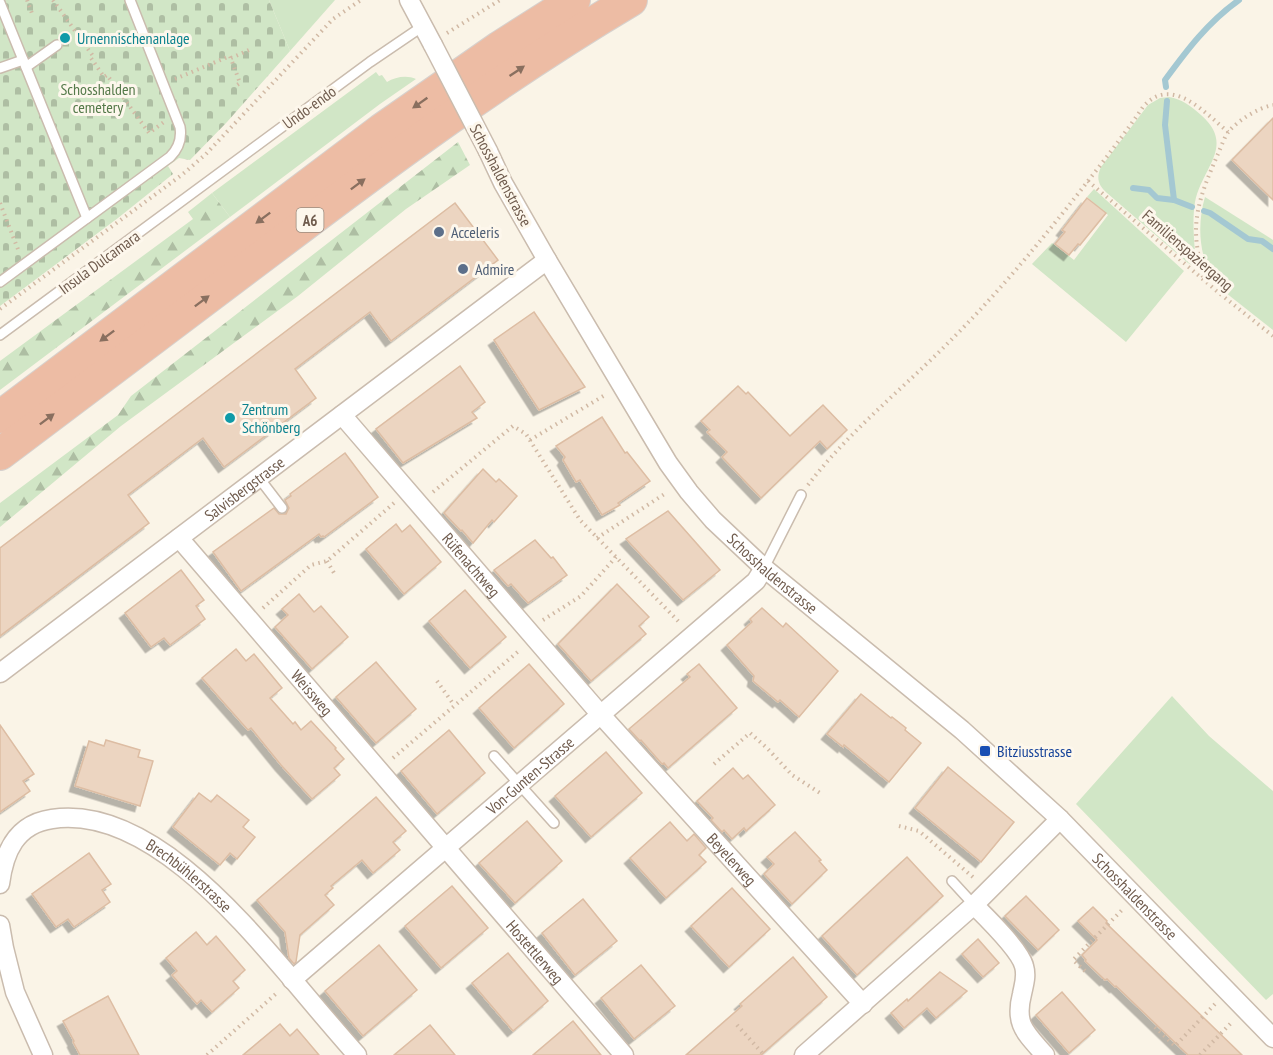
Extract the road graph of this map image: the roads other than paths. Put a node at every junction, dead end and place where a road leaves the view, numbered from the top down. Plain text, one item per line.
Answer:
1 (130, 0) edge
2 (409, 0) edge
3 (573, 0) edge
4 (631, 0) edge
5 (0, 3) edge
6 (423, 26) junction
7 (57, 45) dead end
8 (24, 63) junction
9 (0, 68) edge
10 (197, 189) joint
11 (87, 218) junction
12 (547, 260) junction
13 (0, 282) edge
14 (0, 335) edge
15 (342, 415) junction
16 (0, 417) edge
17 (0, 454) edge
18 (259, 478) junction
19 (801, 495) road end
20 (282, 508) dead end
21 (179, 538) junction
22 (764, 568) junction
23 (0, 674) edge
24 (601, 715) junction
25 (494, 756) dead end
26 (520, 785) junction
27 (1060, 819) junction
28 (554, 823) dead end
29 (446, 848) junction
30 (952, 881) dead end
31 (0, 884) edge
32 (974, 905) junction
33 (0, 925) edge
34 (287, 985) junction
35 (863, 1004) junction
36 (1273, 1038) edge
37 (825, 1048) edge
38 (43, 1055) edge
39 (357, 1055) edge
40 (624, 1055) edge
41 (804, 1055) edge
42 (1045, 1055) edge

1 - 11 lane
2 - 6 street, Schosshaldenstrasse
3 -> 16 highway, A6
17 -> 4 highway, A6
5 - 8 lane
6 - 10 lane, Undo-endo
6 - 12 street, Schosshaldenstrasse, bridge
7 - 8 lane
8 - 9 lane
8 - 11 lane
10 - 14 lane, Insula Dulcamara
11 - 13 lane
12 - 15 street, Salvisbergstrasse
12 - 22 street, Schosshaldenstrasse
15 - 18 street, Salvisbergstrasse
15 - 24 street, Rüfenachtweg
18 - 20 lane
18 - 21 street, Salvisbergstrasse
19 - 22 lane
21 - 23 street, Salvisbergstrasse
21 - 29 street, Weissweg
22 - 24 street, Von-Gunten-Strasse
22 - 27 street, Schosshaldenstrasse
24 - 26 street, Von-Gunten-Strasse
24 - 35 street, Beyelerweg
25 - 26 lane
26 - 28 lane
26 - 29 street, Von-Gunten-Strasse
27 - 32 street
27 - 36 street, Schosshaldenstrasse
29 - 34 street, Von-Gunten-Strasse
29 - 40 street, Hostettlerweg
30 - 32 lane
31 - 34 street, Brechbühlerstrasse
32 - 35 street
32 - 42 street
33 - 38 street
34 - 39 street, Brechbühlerstrasse
35 - 37 street
37 - 41 street

